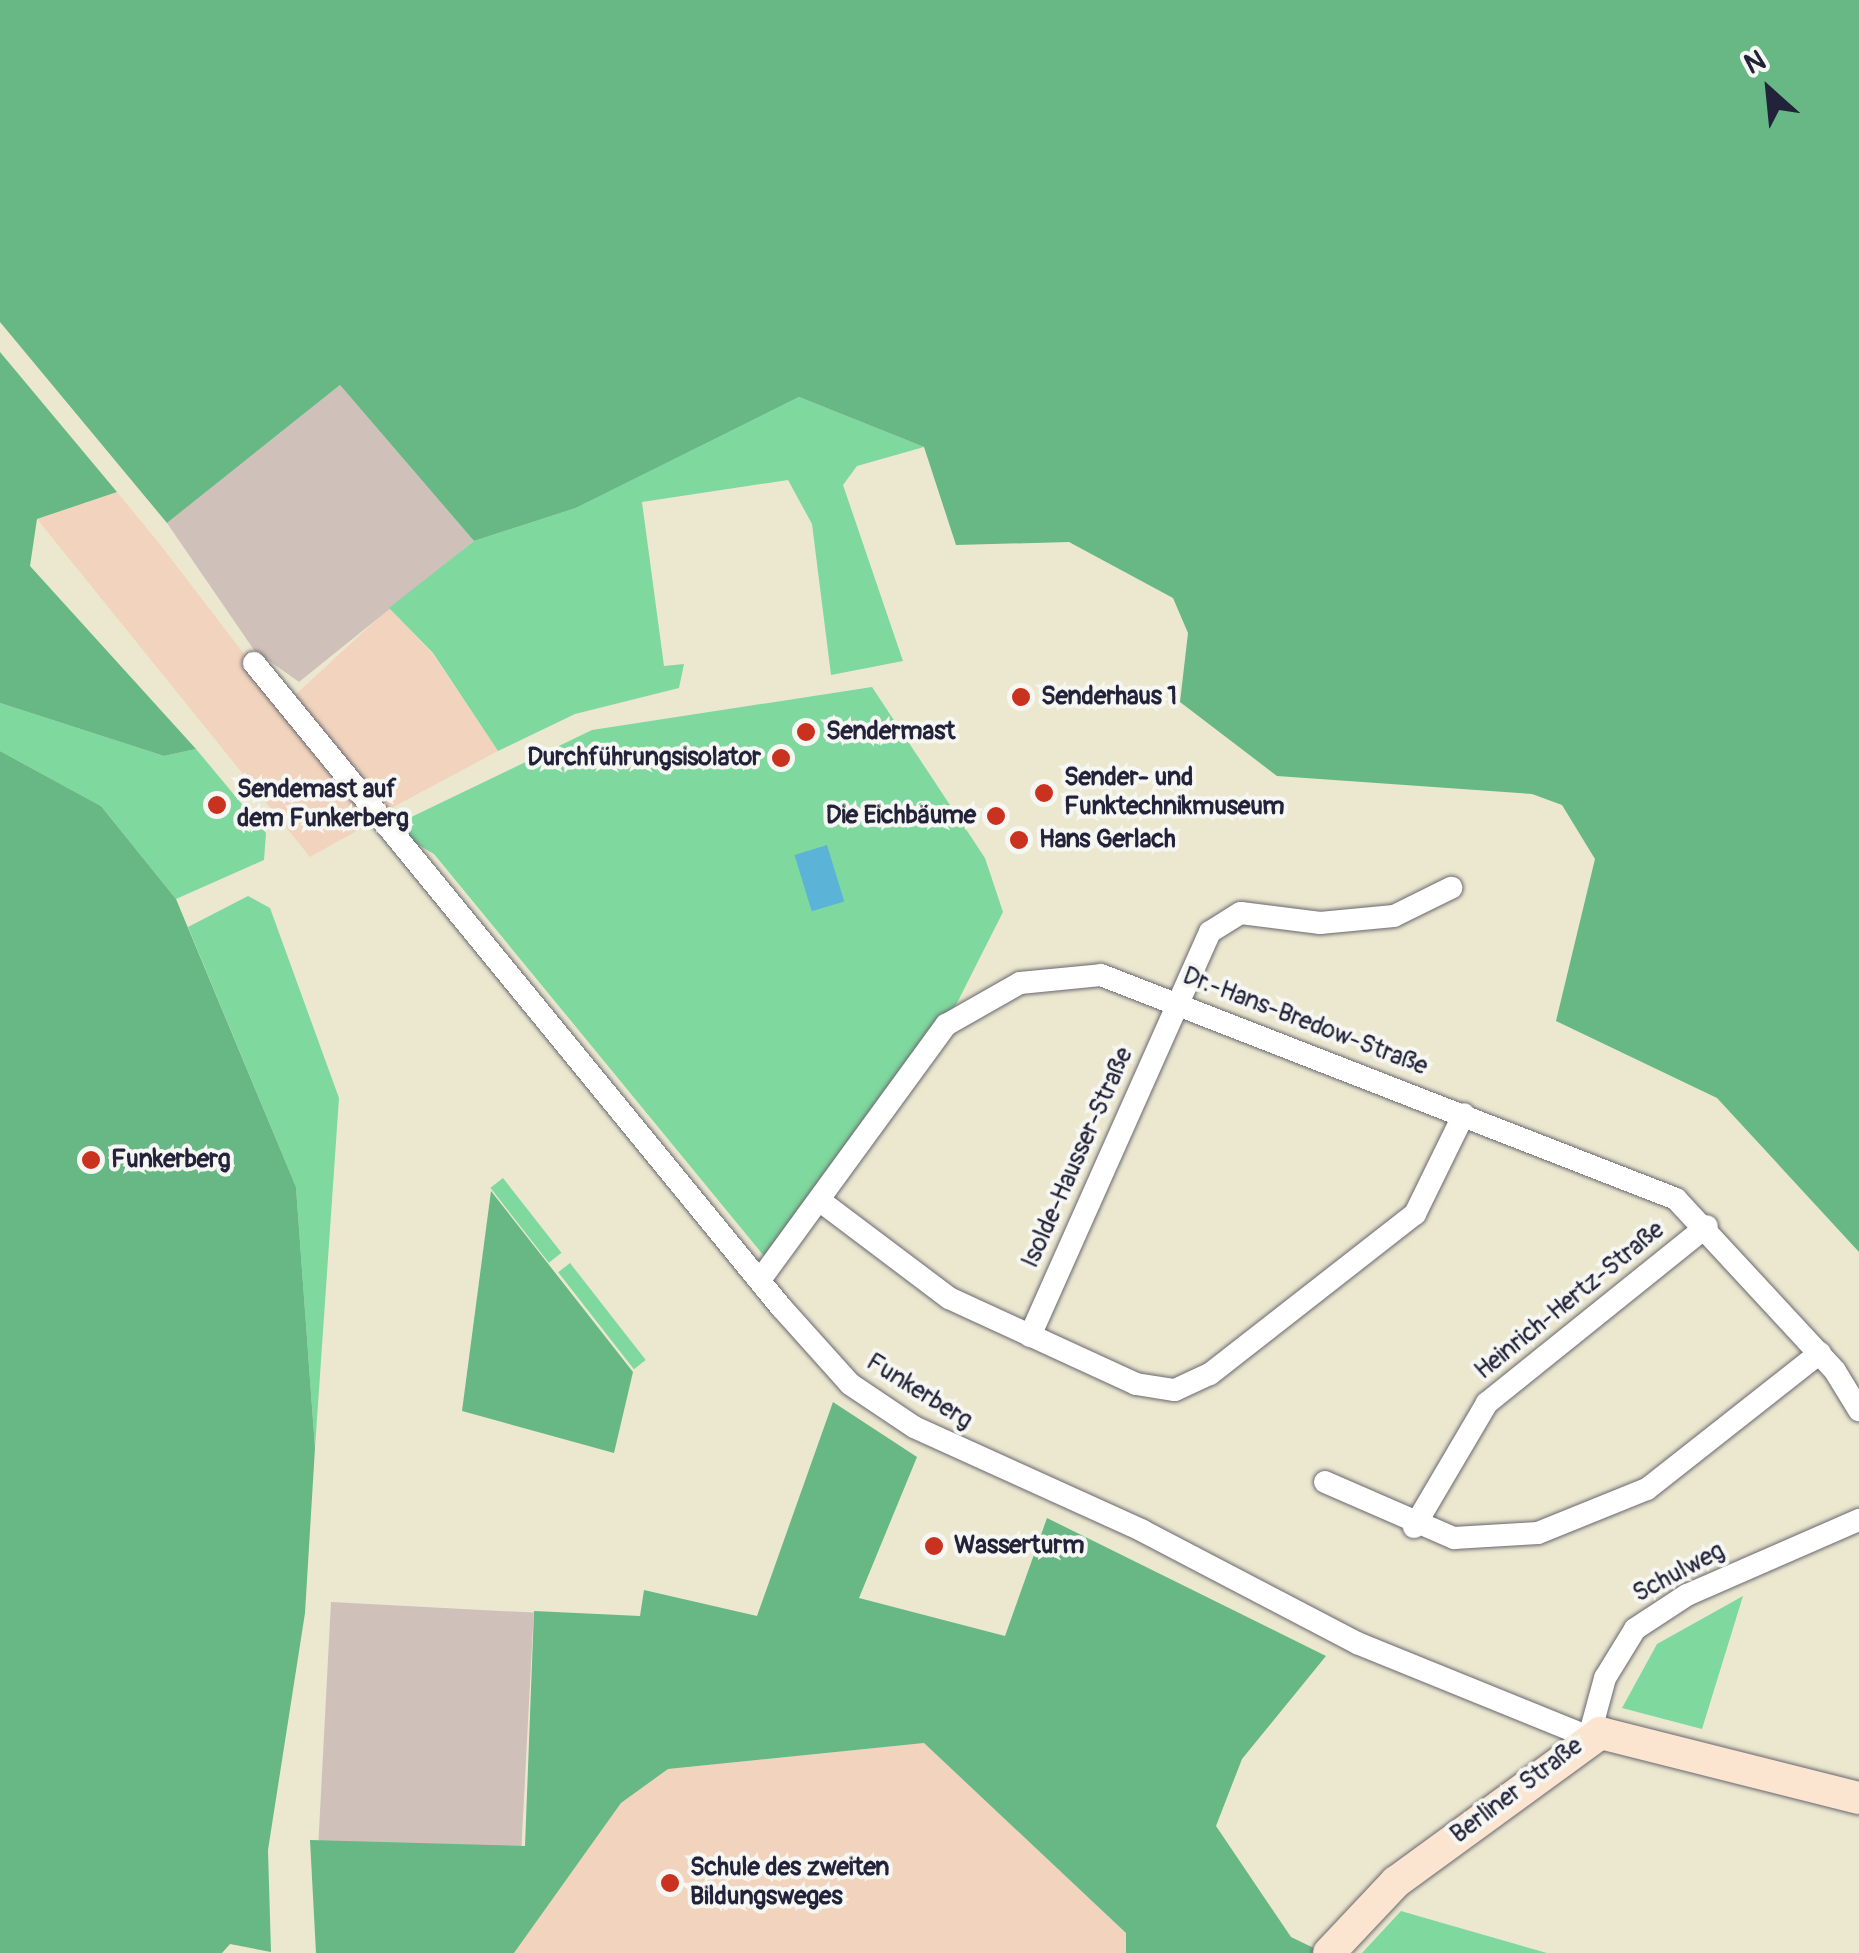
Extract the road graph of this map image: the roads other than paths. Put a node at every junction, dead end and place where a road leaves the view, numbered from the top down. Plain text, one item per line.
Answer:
1 (254, 663) dead end
2 (1451, 888) dead end
3 (1176, 1001) junction
4 (1464, 1114) junction
5 (819, 1200) junction
6 (1707, 1226) junction
7 (760, 1280) junction
8 (1030, 1336) junction
9 (1820, 1353) junction
10 (1859, 1410) edge
11 (1324, 1482) dead end
12 (1859, 1520) edge
13 (1414, 1527) junction
14 (1589, 1737) junction
15 (1859, 1798) edge
16 (1329, 1953) edge

1 - 7 street, Funkerberg
2 - 3 street, Isolde-Hausser-Straße
3 - 4 street, Dr.-Hans-Bredow-Straße
3 - 5 street, Dr.-Hans-Bredow-Straße
3 - 8 street, Isolde-Hausser-Straße
4 - 6 street, Dr.-Hans-Bredow-Straße
4 - 8 street
5 - 7 street, Dr.-Hans-Bredow-Straße
5 - 8 street
6 - 9 street, Dr.-Hans-Bredow-Straße
6 - 13 street, Heinrich-Hertz-Straße
7 - 14 street, Funkerberg
9 - 10 street, Dr.-Hans-Bredow-Straße
9 - 13 street
11 - 13 street
12 - 14 street, Schulweg
14 - 15 street, Berliner Straße
14 - 16 street, Berliner Straße

